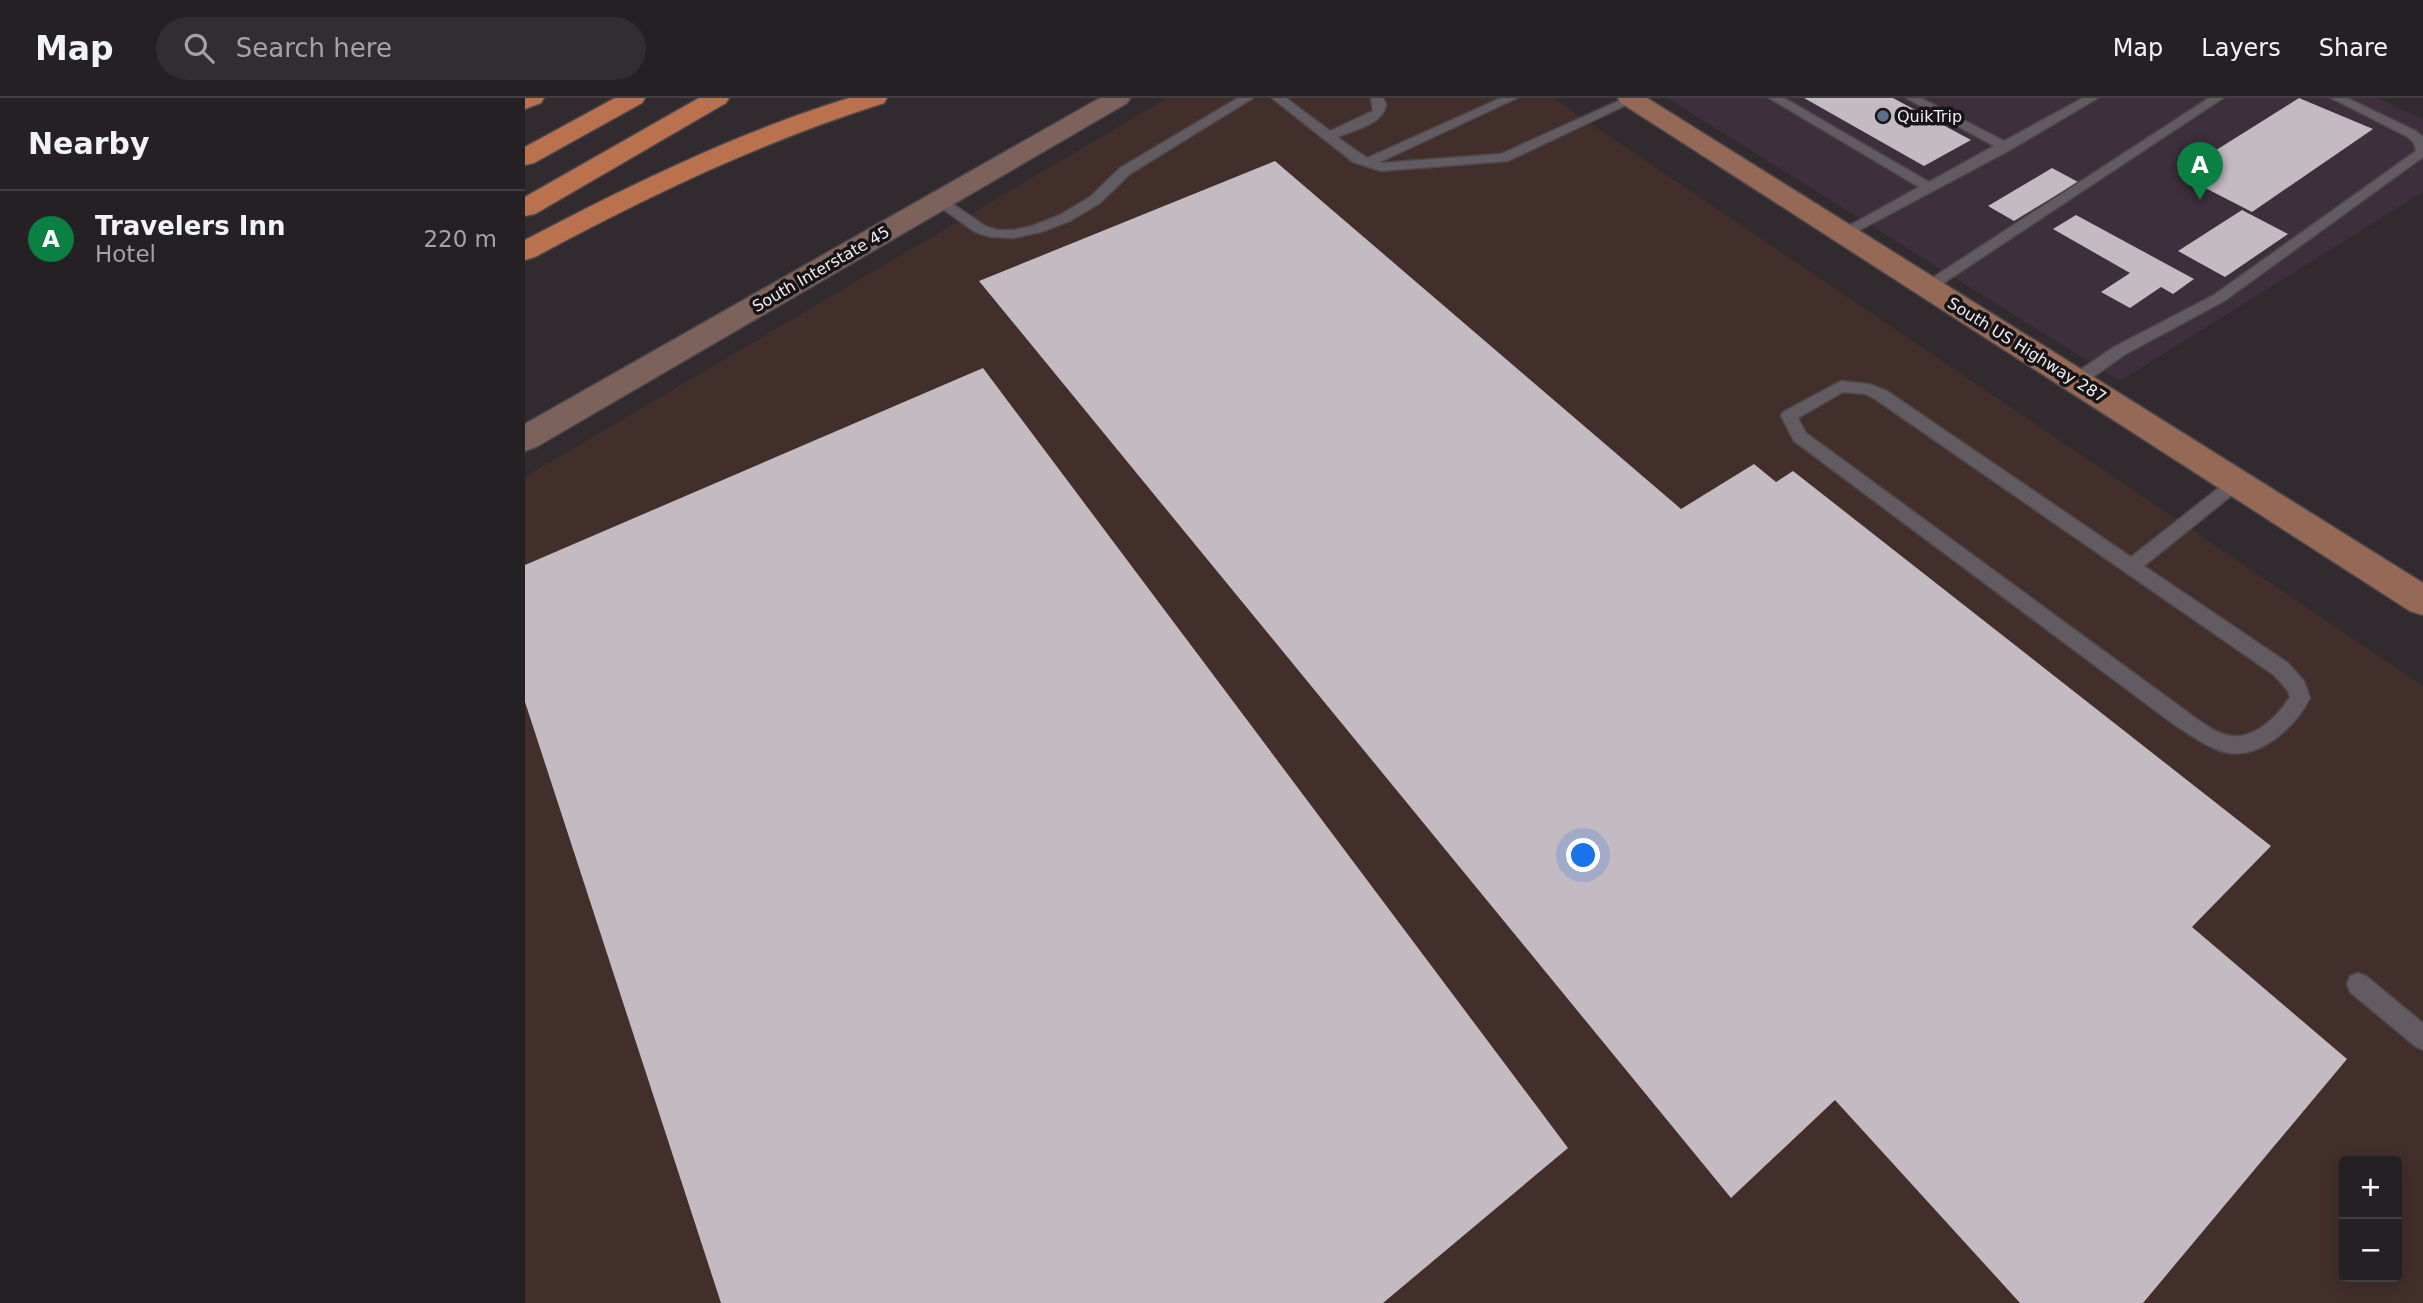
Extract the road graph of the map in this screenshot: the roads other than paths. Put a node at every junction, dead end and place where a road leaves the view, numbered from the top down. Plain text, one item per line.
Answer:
1 (531, 98) edge
2 (633, 98) edge
3 (717, 98) edge
4 (875, 98) edge
5 (1118, 98) edge
6 (1247, 98) edge
7 (1278, 98) edge
8 (1377, 98) edge
9 (1511, 98) edge
10 (1633, 98) edge
11 (1775, 98) edge
12 (1912, 98) edge
13 (2092, 98) edge
14 (2217, 98) edge
15 (2337, 98) edge
16 (525, 102) edge
17 (1329, 136) junction
18 (2005, 146) junction
19 (525, 157) edge
20 (1367, 163) junction
21 (1930, 188) junction
22 (939, 201) junction
23 (525, 208) edge
24 (1843, 235) junction
25 (525, 251) edge
26 (1928, 287) junction
27 (2076, 381) junction
28 (525, 439) edge
29 (2236, 483) junction
30 (2131, 567) junction
31 (2423, 601) edge
32 (2358, 984) dead end
33 (2423, 1038) edge

1 - 16 highway
2 - 19 highway
3 - 23 highway
4 - 25 highway
5 - 22 street, South Interstate 45
6 - 22 lane
7 - 17 lane
8 - 17 lane
9 - 20 lane
10 - 20 lane
10 - 24 main road, South US Highway 287
11 - 21 lane
12 - 18 lane
13 - 18 lane
14 - 26 lane
15 - 27 lane
17 - 20 lane
18 - 21 lane
21 - 24 lane
22 - 28 street, South Interstate 45
24 - 26 main road, South US Highway 287
26 - 27 main road, South US Highway 287
27 - 29 main road, South US Highway 287
29 - 30 lane
29 - 31 main road, South US Highway 287
30 - 30 lane
32 - 33 lane

